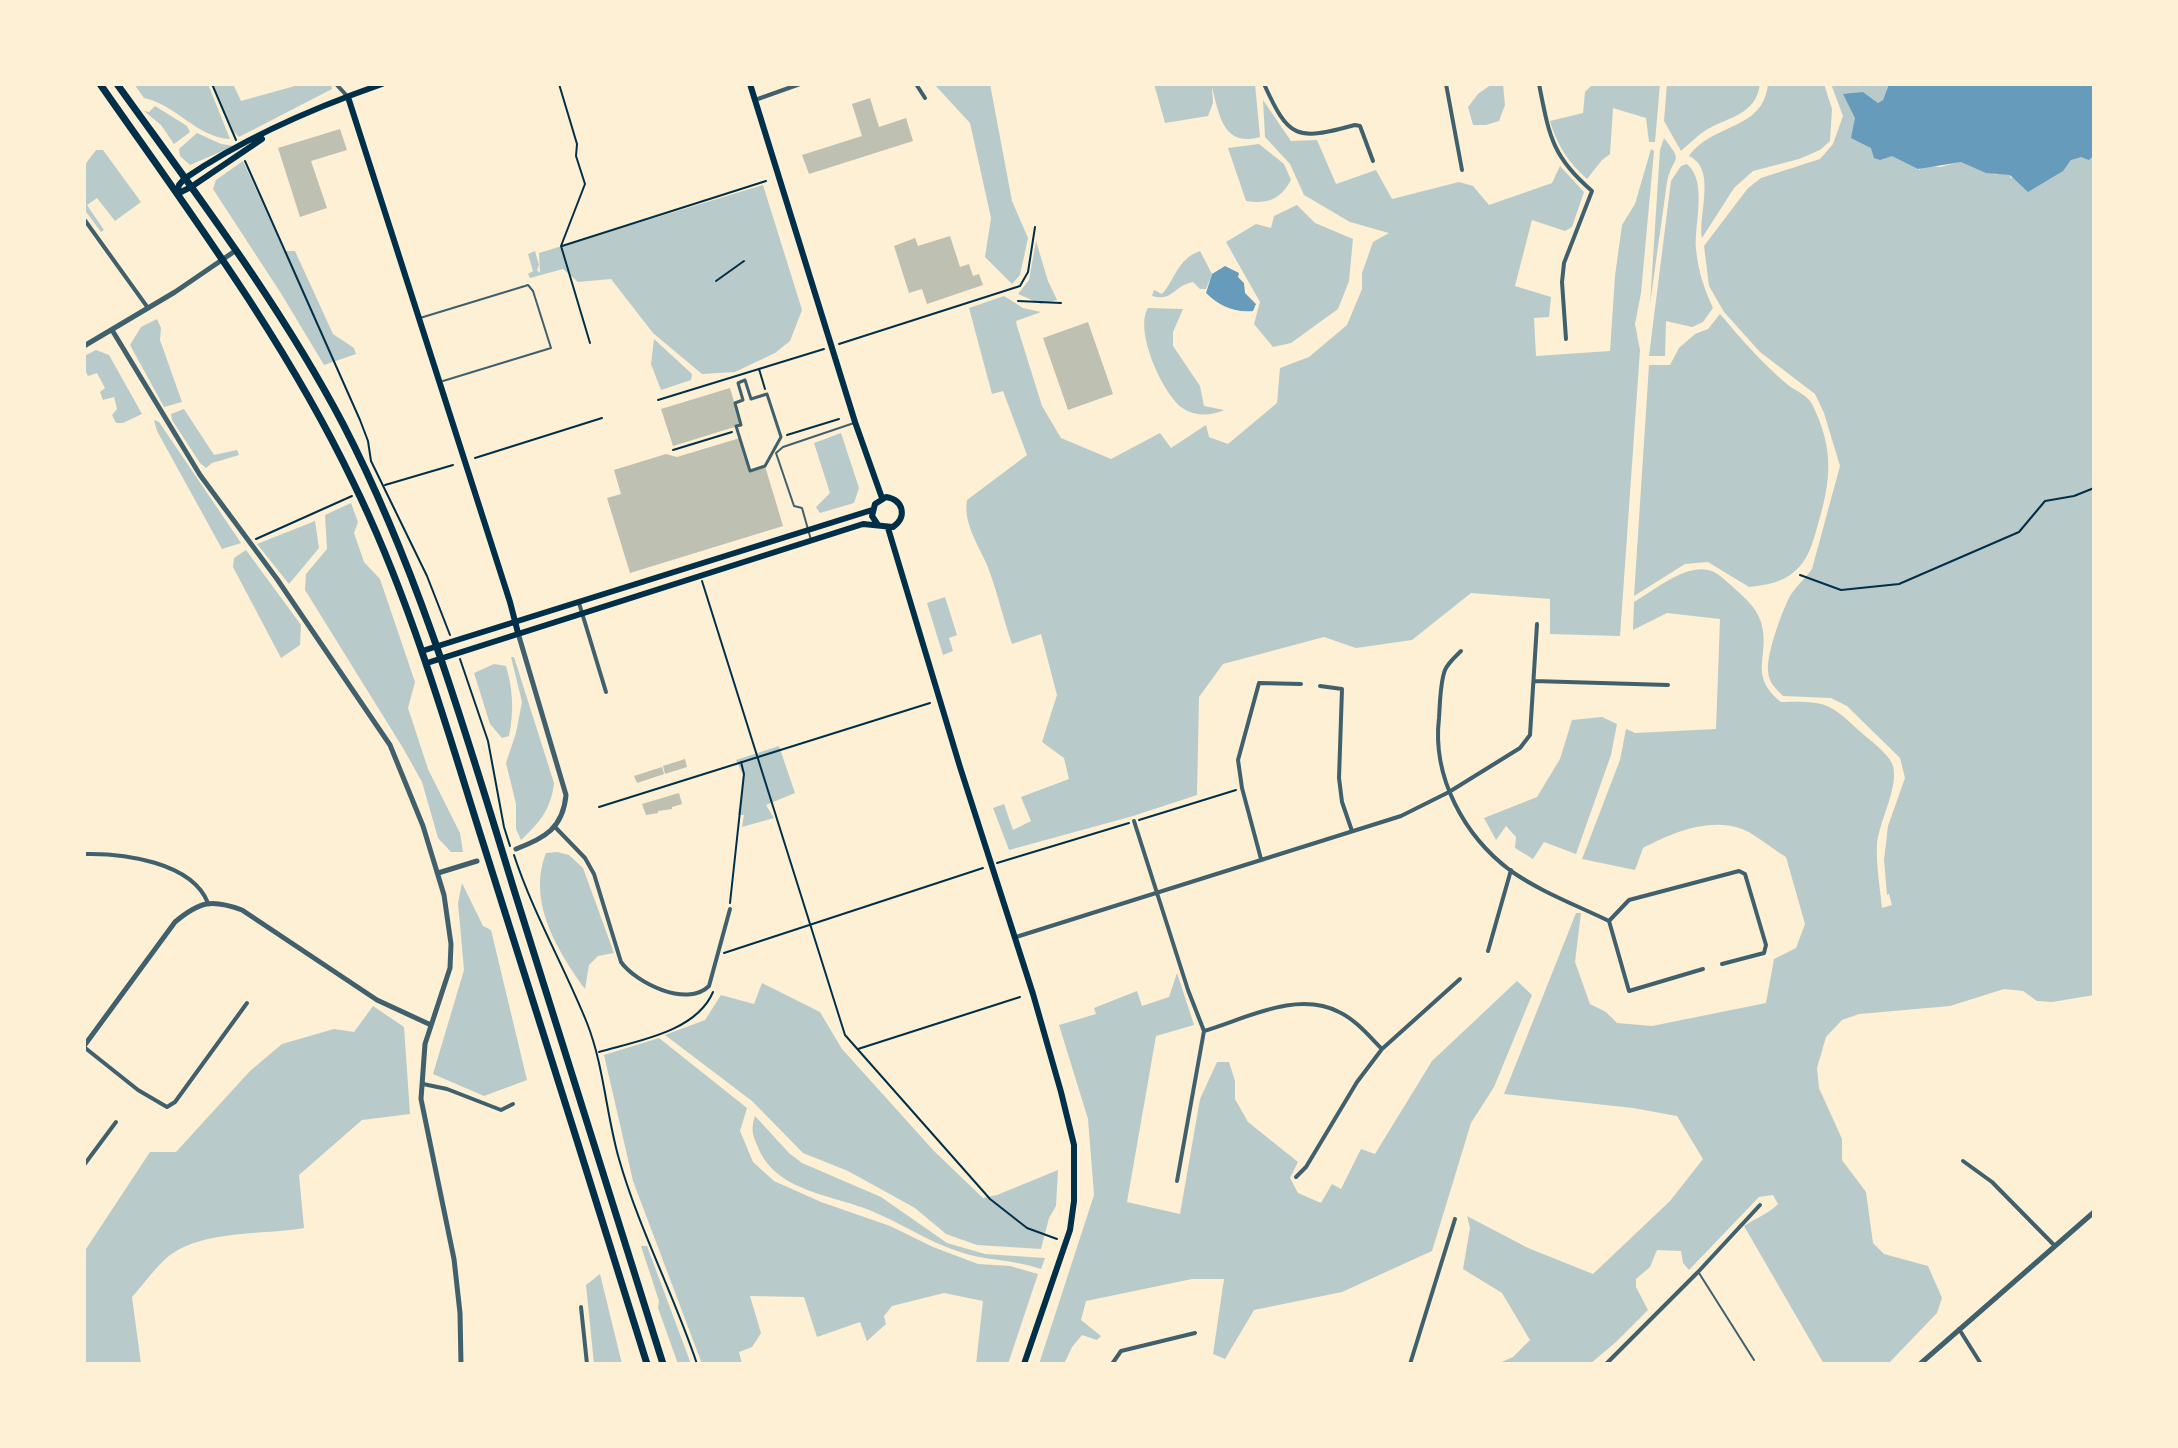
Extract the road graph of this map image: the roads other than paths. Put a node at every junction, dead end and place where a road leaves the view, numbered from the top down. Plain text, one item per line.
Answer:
1 (100, 84) edge
2 (117, 84) edge
3 (336, 84) edge
4 (382, 84) edge
5 (750, 84) edge
6 (800, 84) edge
7 (916, 84) edge
8 (1264, 84) edge
9 (1446, 84) edge
10 (1539, 84) edge
11 (348, 97) junction
12 (925, 98) dead end
13 (755, 100) junction
14 (241, 150) junction
15 (1373, 161) dead end
16 (1462, 170) dead end
17 (184, 179) junction
18 (191, 187) junction
19 (176, 192) junction
20 (84, 219) edge
21 (90, 228) junction
22 (84, 232) edge
23 (235, 251) junction
24 (222, 260) junction
25 (148, 308) junction
26 (419, 318) junction
27 (112, 330) junction
28 (1566, 339) dead end
29 (84, 346) edge
30 (440, 383) junction
31 (855, 422) junction
32 (781, 437) joint
33 (882, 498) junction
34 (872, 510) junction
35 (878, 525) junction
36 (888, 528) junction
37 (808, 531) junction
38 (811, 540) junction
39 (579, 603) junction
40 (582, 613) junction
41 (515, 622) junction
42 (1537, 624) dead end
43 (518, 633) junction
44 (438, 645) junction
45 (422, 651) junction
46 (1461, 651) dead end
47 (442, 657) junction
48 (427, 663) junction
49 (1534, 681) junction
50 (1301, 684) dead end
51 (1668, 685) dead end
52 (1320, 686) dead end
53 (606, 692) dead end
54 (1449, 792) junction
55 (1134, 821) road end
56 (556, 828) junction
57 (1352, 831) junction
58 (516, 849) dead end
59 (84, 854) edge
60 (1261, 859) junction
61 (477, 861) dead end
62 (1511, 870) junction
63 (438, 873) junction
64 (1157, 892) junction
65 (208, 903) junction
66 (730, 909) road end
67 (1609, 921) junction
68 (1014, 938) junction
69 (1488, 951) dead end
70 (1722, 964) dead end
71 (1703, 969) dead end
72 (1460, 979) dead end
73 (247, 1003) dead end
74 (431, 1025) junction
75 (1204, 1031) junction
76 (84, 1046) edge
77 (1382, 1049) junction
78 (420, 1084) junction
79 (513, 1104) dead end
80 (116, 1122) dead end
81 (1963, 1161) dead end
82 (84, 1165) edge
83 (1296, 1177) dead end
84 (1177, 1181) dead end
85 (1760, 1205) dead end
86 (2094, 1212) edge
87 (1455, 1219) dead end
88 (2055, 1246) junction
89 (1698, 1272) junction
90 (581, 1307) dead end
91 (1959, 1329) junction
92 (1195, 1333) dead end
93 (1754, 1360) dead end
94 (461, 1364) edge
95 (587, 1364) edge
96 (647, 1364) edge
97 (663, 1364) edge
98 (1024, 1364) edge
99 (1112, 1364) edge
100 (1410, 1364) edge
101 (1606, 1364) edge
102 (1920, 1364) edge
103 (1981, 1364) edge

1 - 19 main road
2 - 17 main road
3 - 11 street
4 - 11 main road
5 - 13 main road
6 - 13 street
7 - 12 street
8 - 15 street
9 - 16 street
10 - 28 street
11 - 14 main road
11 - 26 main road
13 - 31 main road
14 - 17 main road
14 - 18 main road
17 - 18 main road
17 - 19 main road
18 - 19 main road
18 - 23 main road
19 - 24 main road
20 - 21 street
21 - 22 street
21 - 25 street
23 - 24 street
23 - 44 main road
24 - 25 street
24 - 45 main road
25 - 27 street
26 - 30 main road
26 - 30 lane
27 - 29 street
27 - 63 street
30 - 41 main road
31 - 33 main road
31 - 37 lane
32 - 32 street
33 - 34 main road
33 - 36 main road
34 - 35 main road
34 - 37 main road
35 - 36 main road
35 - 38 main road
36 - 68 main road
37 - 38 lane
37 - 39 main road
38 - 40 main road
39 - 40 street
39 - 41 main road
40 - 43 main road
40 - 53 street
41 - 43 main road
41 - 44 main road
42 - 49 street
43 - 47 main road
43 - 56 street
44 - 45 main road
44 - 47 main road
45 - 48 main road
46 - 54 street
47 - 48 main road
47 - 97 main road
48 - 96 main road
49 - 51 street
49 - 54 street
50 - 60 street
52 - 57 street
54 - 57 street
54 - 62 street
55 - 64 street
56 - 58 street
56 - 66 street
57 - 60 street
59 - 65 street
60 - 64 street
61 - 63 street
62 - 67 street
62 - 69 street
63 - 74 street
64 - 68 street
64 - 75 street
65 - 74 street
65 - 76 street
67 - 70 street
67 - 71 street
68 - 98 main road
72 - 77 street
73 - 76 street
74 - 78 street
75 - 77 street
75 - 84 street
77 - 83 street
78 - 79 street
78 - 94 street
80 - 82 street
81 - 88 street
85 - 89 street
86 - 88 street
87 - 100 street
88 - 91 street
89 - 93 lane
89 - 101 street
90 - 95 street
91 - 102 street
91 - 103 street
92 - 99 street

